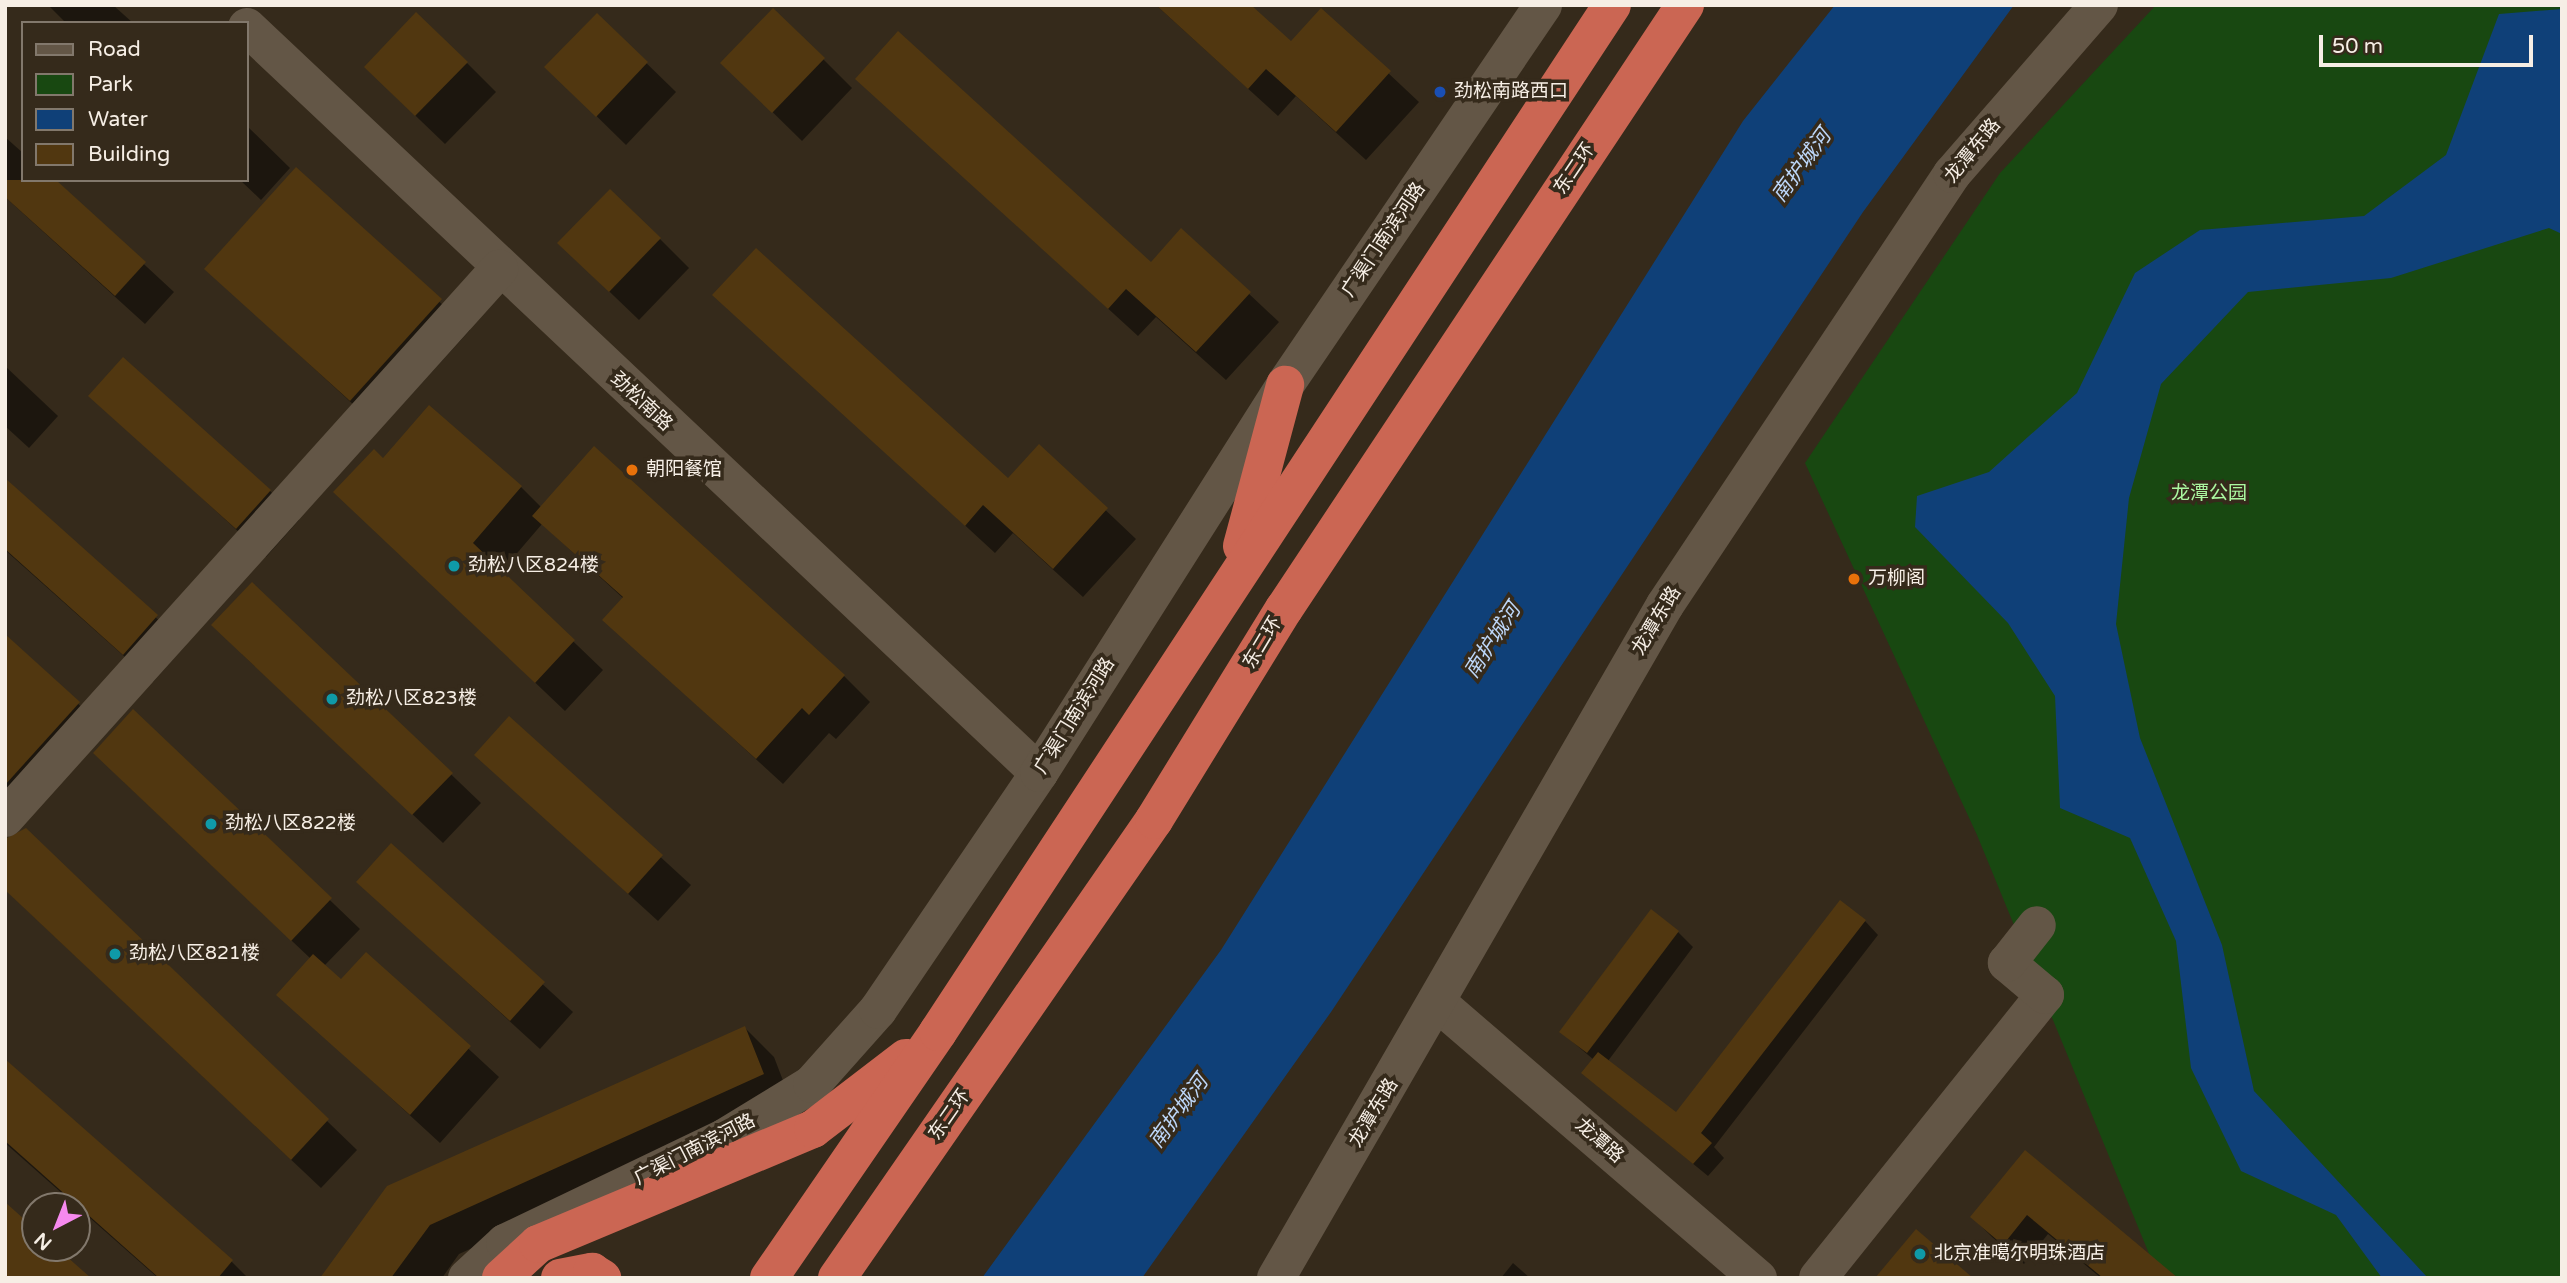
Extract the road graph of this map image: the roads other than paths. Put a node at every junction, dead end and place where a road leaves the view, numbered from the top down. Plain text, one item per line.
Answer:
1 (224, 5) edge
2 (1542, 5) edge
3 (1612, 5) edge
4 (1685, 5) edge
5 (2099, 5) edge
6 (240, 21) edge
7 (248, 28) edge
8 (499, 269) junction
9 (1285, 386) junction
10 (1234, 576) junction
11 (1039, 773) junction
12 (5, 818) edge
13 (2037, 925) dead end
14 (1439, 1004) junction
15 (938, 1032) junction
16 (839, 1276) edge
17 (467, 1278) edge
18 (501, 1278) edge
19 (560, 1278) edge
20 (602, 1278) edge
21 (769, 1278) edge
22 (1276, 1278) edge
23 (1758, 1278) edge
24 (1818, 1278) edge

1 - 6 street
2 - 9 street, 广渠门南滨河路
3 - 10 highway
4 - 16 highway, 东二环
5 - 14 street, 龙潭东路
7 - 8 street, 劲松南路
8 - 11 street, 劲松南路
8 - 12 street
9 - 10 highway
9 - 11 street, 广渠门南滨河路
10 - 15 highway
11 - 17 street, 广渠门南滨河路
13 - 24 street
14 - 22 street, 龙潭东路
14 - 23 street, 龙潭路
15 - 18 highway
15 - 21 highway
19 - 20 highway

